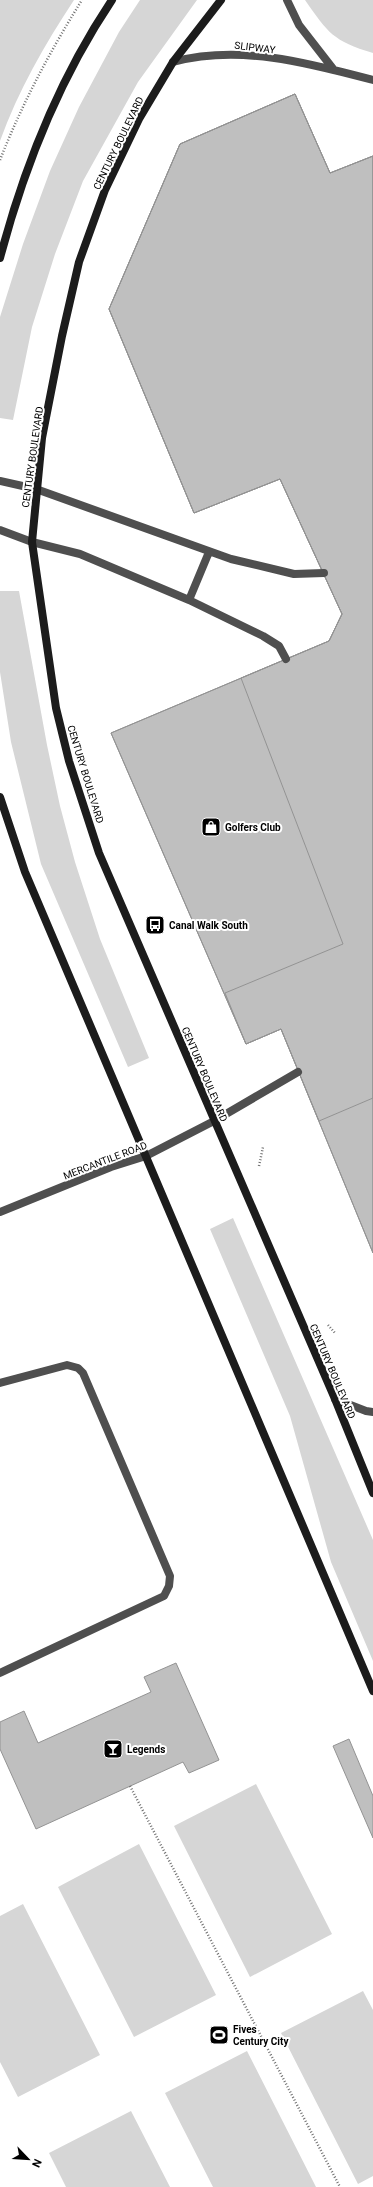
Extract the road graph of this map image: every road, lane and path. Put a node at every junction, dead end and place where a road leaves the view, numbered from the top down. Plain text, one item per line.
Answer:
1 (82, 0) edge
2 (112, 0) edge
3 (221, 0) edge
4 (287, 0) edge
5 (173, 62) junction
6 (334, 70) junction
7 (373, 80) edge
8 (0, 160) edge
9 (0, 258) edge
10 (0, 482) edge
11 (36, 490) junction
12 (0, 530) edge
13 (32, 542) junction
14 (209, 552) junction
15 (324, 573) dead end
16 (189, 600) junction
17 (286, 658) dead end
18 (0, 797) edge
19 (298, 1072) dead end
20 (214, 1121) junction
21 (146, 1156) junction
22 (0, 1212) edge
23 (0, 1383) edge
24 (335, 1399) junction
25 (373, 1412) edge
26 (373, 1493) edge
27 (0, 1673) edge
28 (373, 1692) edge
29 (130, 1786) dead end
30 (340, 2187) edge

1 - 8 path
2 - 9 main road
3 - 5 main road, CENTURY BOULEVARD
4 - 6 lane
5 - 6 lane, SLIPWAY
5 - 11 main road, CENTURY BOULEVARD
6 - 7 lane, SLIPWAY
10 - 11 lane
11 - 13 main road, CENTURY BOULEVARD
11 - 14 lane
12 - 13 lane
13 - 16 lane
13 - 20 main road, CENTURY BOULEVARD
14 - 15 lane
14 - 16 lane
16 - 17 lane
18 - 21 main road
19 - 20 lane, MERCANTILE ROAD
20 - 21 lane, MERCANTILE ROAD
20 - 24 main road, CENTURY BOULEVARD
21 - 22 lane, MERCANTILE ROAD
21 - 28 main road
23 - 27 lane
24 - 25 lane
24 - 26 main road, CENTURY BOULEVARD
29 - 30 path

